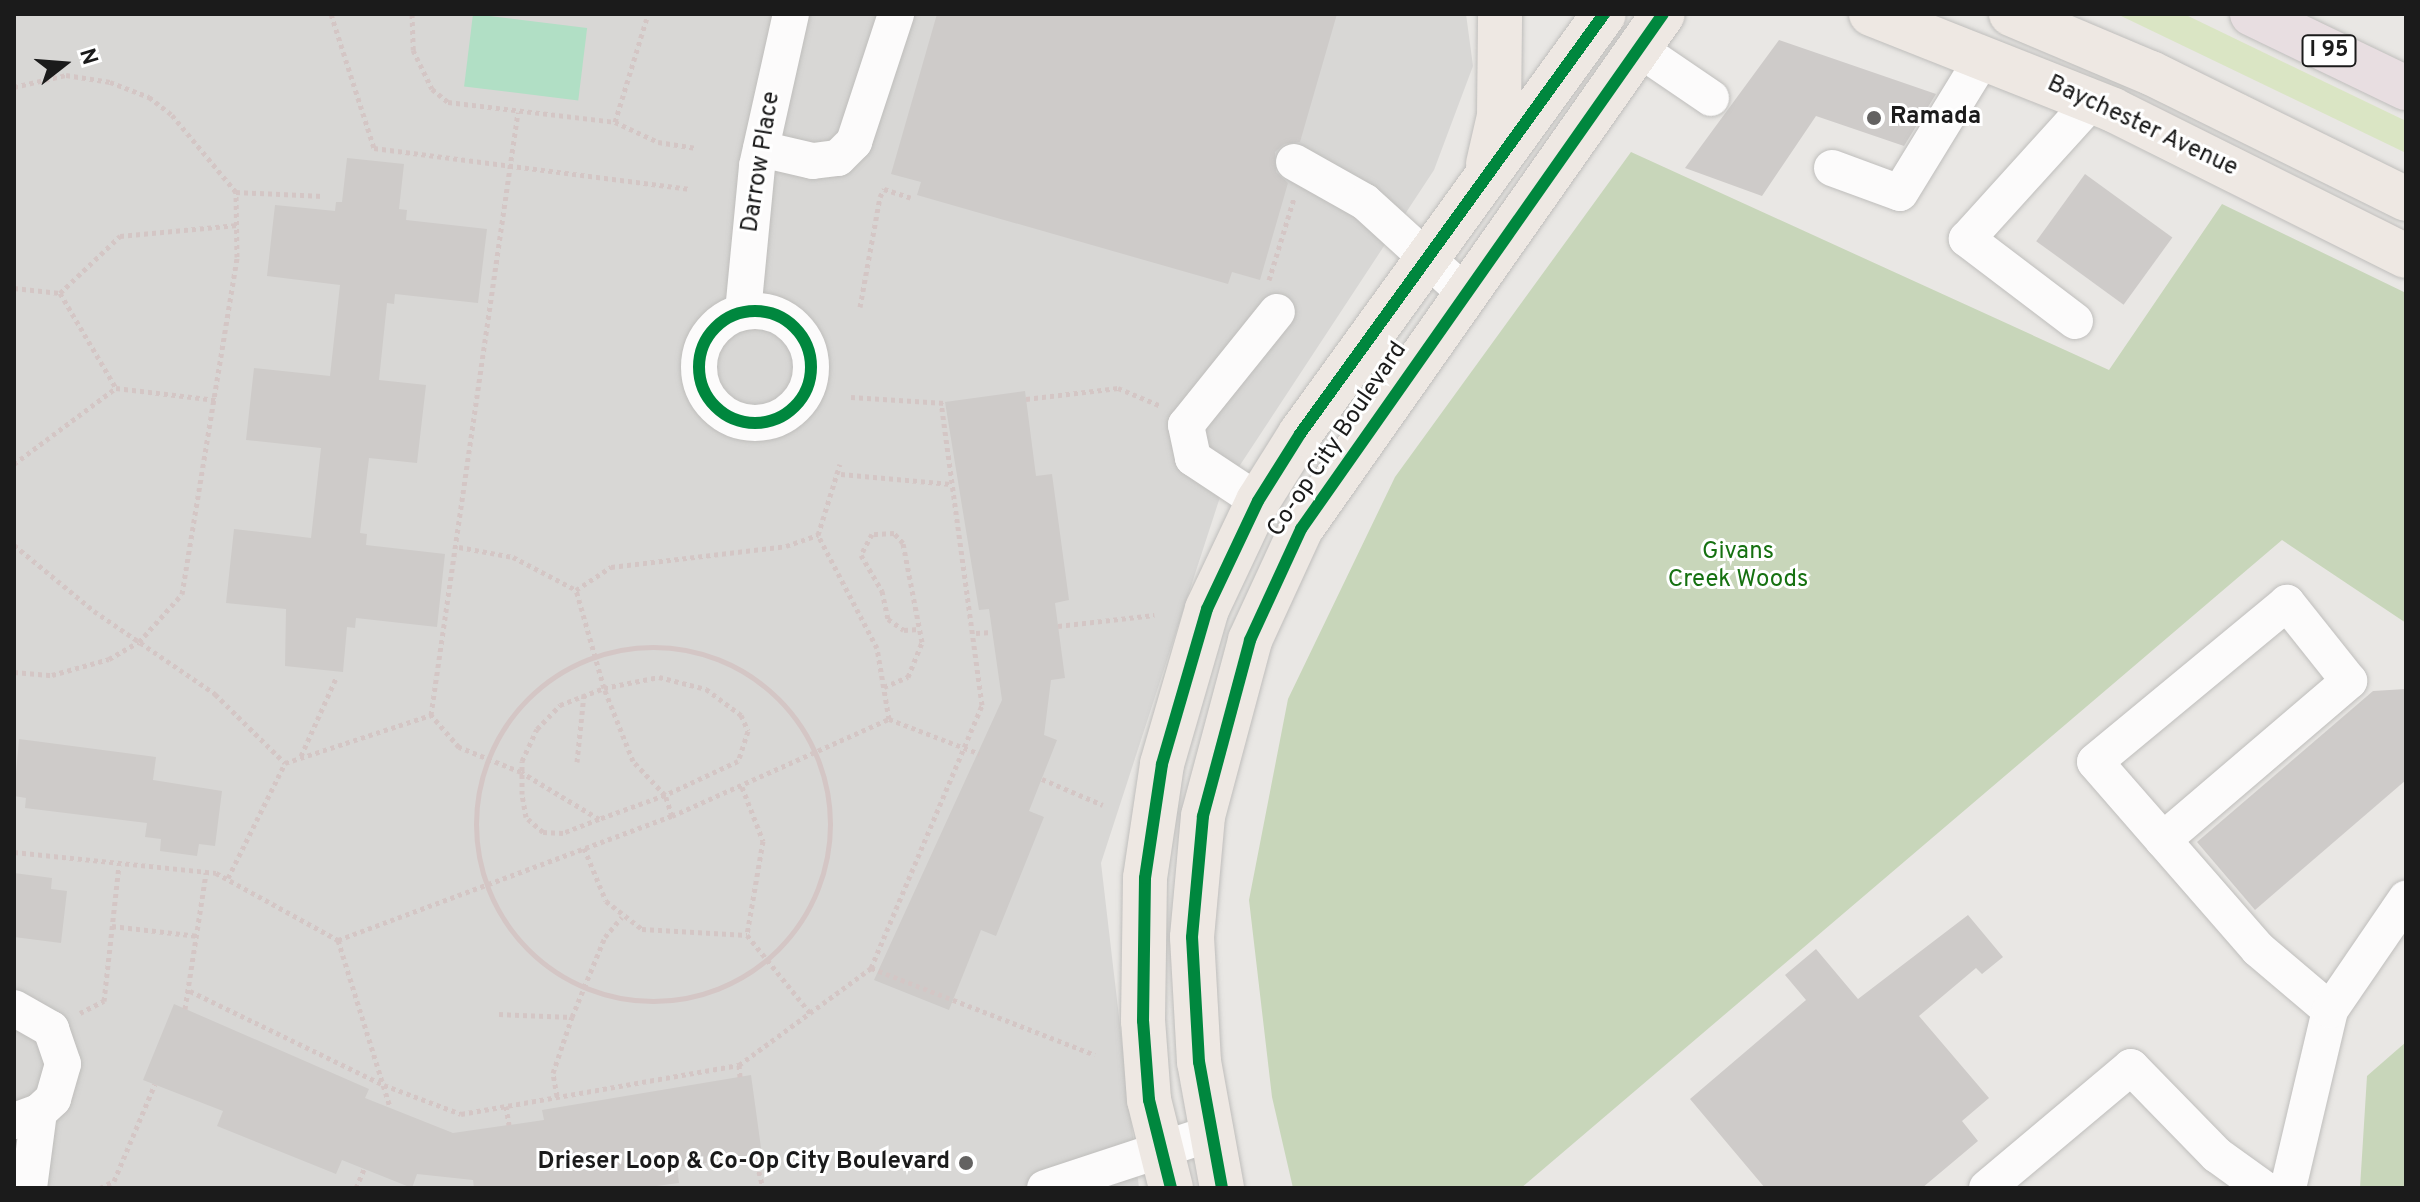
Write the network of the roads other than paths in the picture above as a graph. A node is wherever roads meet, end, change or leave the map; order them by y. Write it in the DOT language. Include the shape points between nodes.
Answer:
graph roads {
  1 [pos="791,14"];
  2 [pos="896,14"];
  3 [pos="1500,14"];
  4 [pos="1604,14"];
  5 [pos="1871,14"];
  6 [pos="2011,14"];
  7 [pos="2252,14"];
  8 [pos="1651,31"];
  9 [pos="1984,56"];
  10 [pos="2406,88"];
  11 [pos="1711,98"];
  12 [pos="2092,101"];
  13 [pos="761,149"];
  14 [pos="1294,162"];
  15 [pos="1832,168"];
  16 [pos="1485,178"];
  17 [pos="2406,199"];
  18 [pos="2406,256"];
  19 [pos="1428,257"];
  20 [pos="1465,293"];
  21 [pos="743,312"];
  22 [pos="1277,312"];
  23 [pos="2075,321"];
  24 [pos="1258,501"];
  25 [pos="1301,529"];
  26 [pos="2163,840"];
  27 [pos="2406,899"];
  28 [pos="14,1008"];
  29 [pos="2330,1010"];
  30 [pos="27,1117"];
  31 [pos="1209,1134"];
  32 [pos="1160,1145"];
  33 [pos="29,1188"];
  34 [pos="1045,1188"];
  35 [pos="1171,1188"];
  36 [pos="1222,1188"];
  37 [pos="1987,1188"];
  38 [pos="2263,1188"];
  39 [pos="2288,1188"];
  1 -- 13 [label="street, Darrow Place"];
  2 -- 13 [label="street" via="854,142 838,158 813,161"];
  3 -- 16 [label="main road" via="1499,116"];
  4 -- 16 [label="main road, Co-op City Boulevard"];
  5 -- 9 [label="main road, Baychester Avenue"];
  6 -- 17 [label="main road, Baychester Avenue" via="2151,73"];
  7 -- 10 [label="highway, I 95"];
  8 -- 11 [label="street"];
  8 -- 20 [label="main road, Co-op City Boulevard"];
  9 -- 12 [label="main road, Baychester Avenue"];
  9 -- 15 [label="street" via="1900,193"];
  12 -- 18 [label="main road, Baychester Avenue"];
  12 -- 23 [label="street" via="1967,239"];
  13 -- 21 [label="street, Darrow Place"];
  14 -- 19 [label="street" via="1365,202"];
  16 -- 19 [label="main road, Co-op City Boulevard"];
  19 -- 20 [label="street"];
  19 -- 24 [label="main road, Co-op City Boulevard"];
  20 -- 25 [label="main road, Co-op City Boulevard"];
  22 -- 24 [label="street" via="1186,425 1193,458"];
  24 -- 25 [label="main road"];
  24 -- 32 [label="main road, Co-op City Boulevard" via="1194,646 1151,825 1142,1008 1149,1100"];
  25 -- 31 [label="main road, Co-op City Boulevard" via="1250,640 1203,816 1193,996"];
  26 -- 26 [label="street" via="2095,762 2287,603 2349,681"];
  26 -- 29 [label="street" via="2258,949"];
  27 -- 29 [label="street"];
  28 -- 30 [label="street" via="37,1016 60,1045 61,1082"];
  29 -- 39 [label="street"];
  30 -- 33 [label="street"];
  31 -- 32 [label="street"];
  31 -- 36 [label="main road, Co-op City Boulevard"];
  32 -- 34 [label="street"];
  32 -- 35 [label="main road, Co-op City Boulevard"];
  37 -- 38 [label="street" via="2131,1067 2217,1155"];
}
